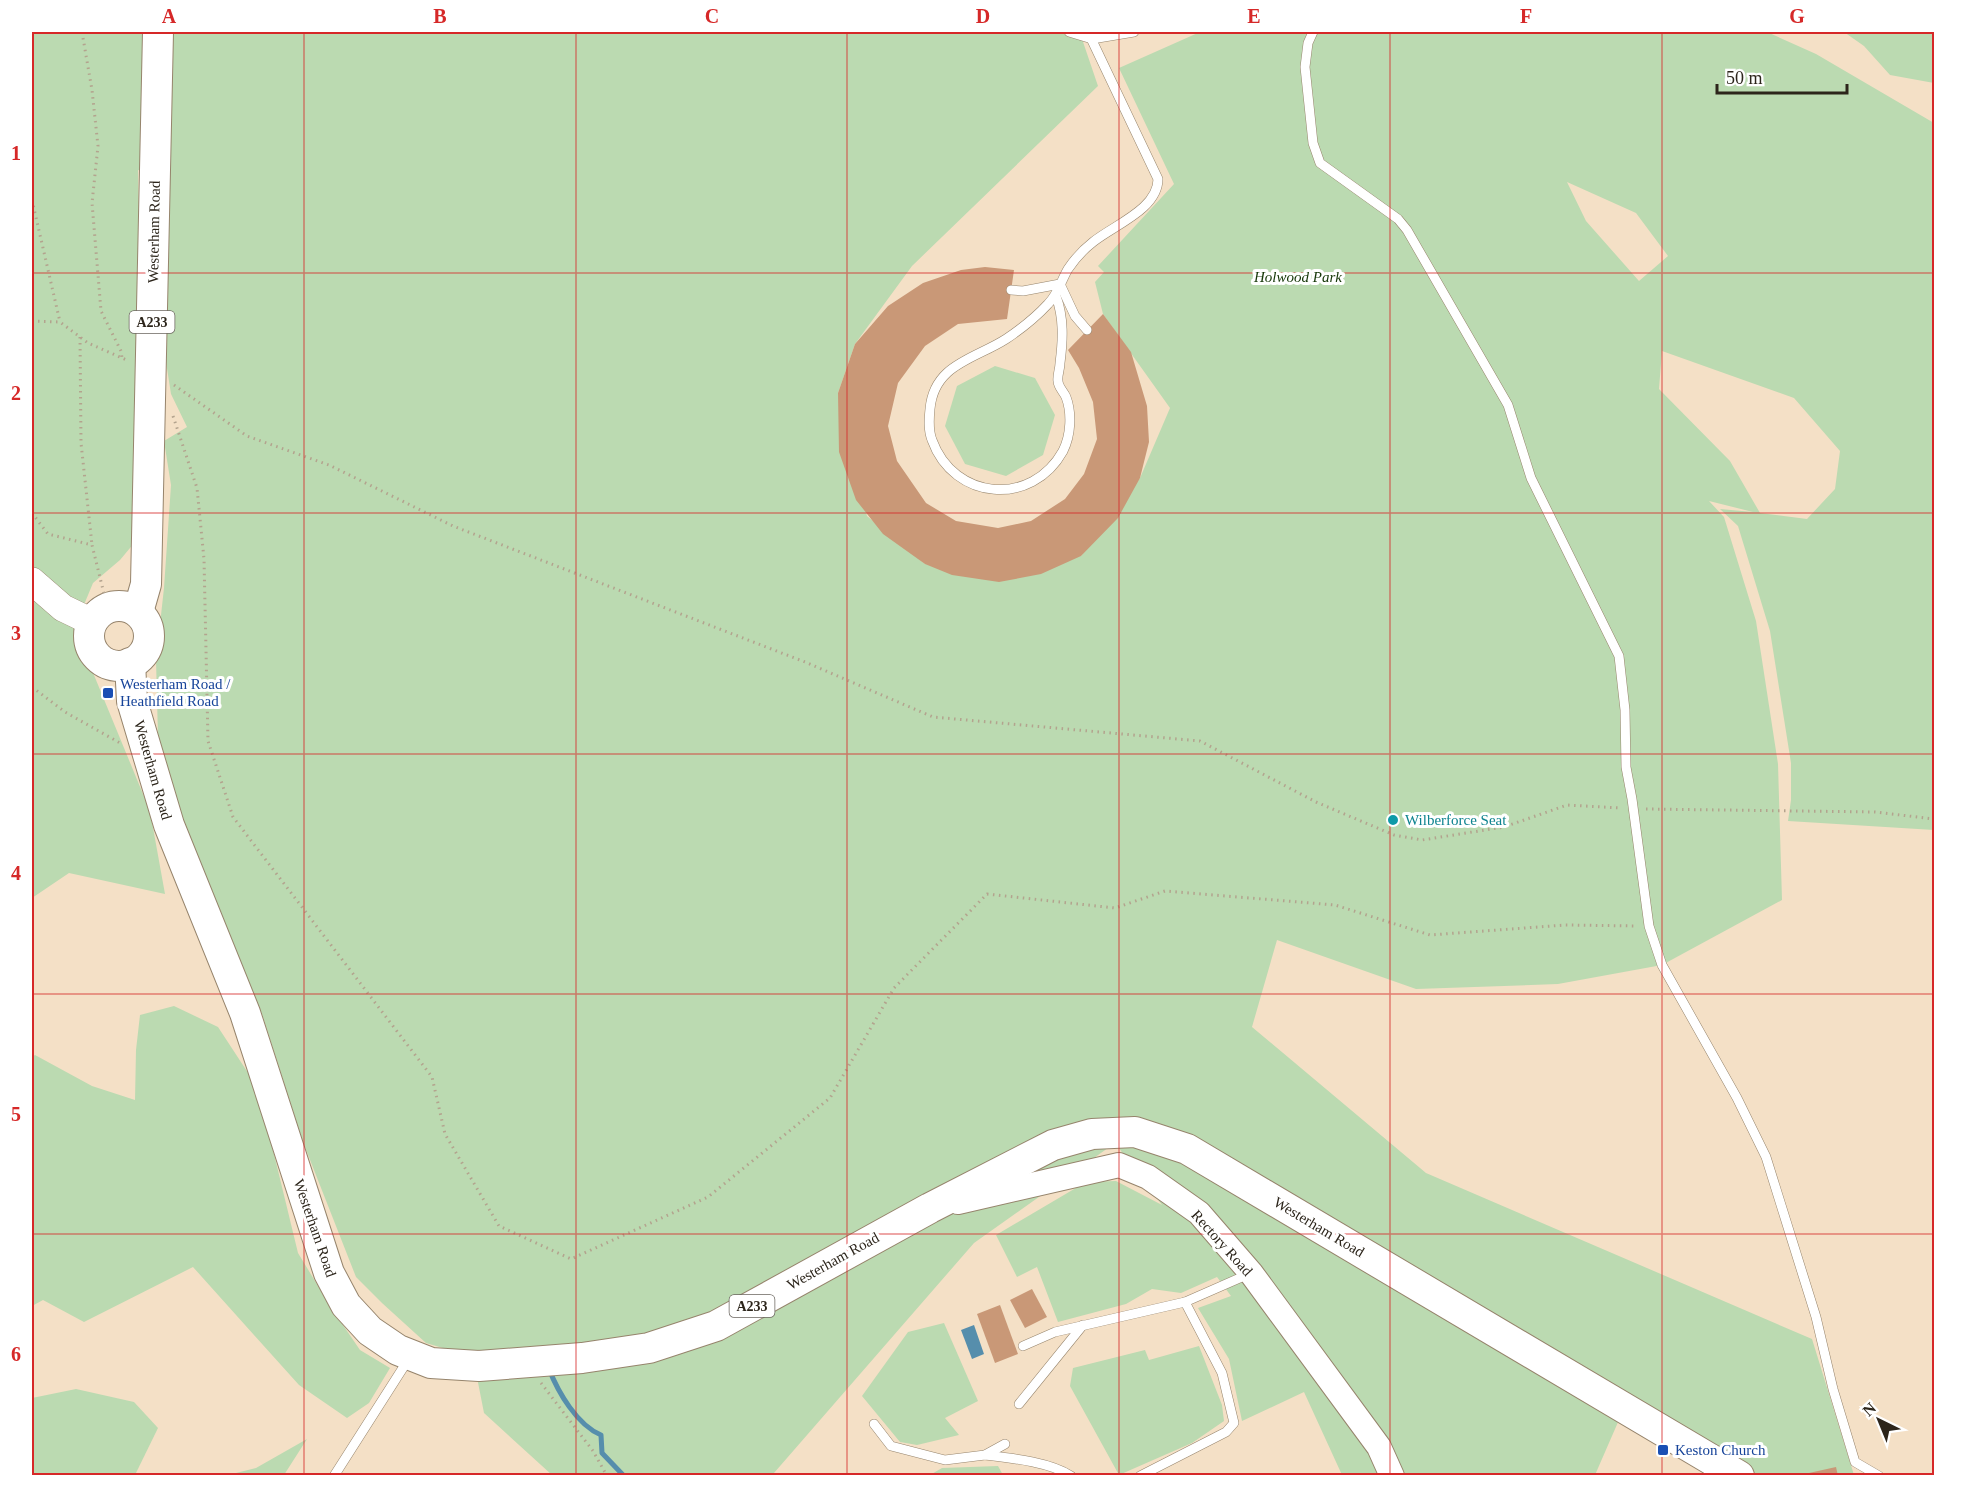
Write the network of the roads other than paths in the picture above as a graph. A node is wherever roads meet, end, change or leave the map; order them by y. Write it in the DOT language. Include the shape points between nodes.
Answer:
graph roads {
  1 [pos="158,32"];
  2 [pos="1069,32"];
  3 [pos="1134,32"];
  4 [pos="1313,32"];
  5 [pos="1090,35"];
  6 [pos="1060,284"];
  7 [pos="1011,290"];
  8 [pos="1056,296"];
  9 [pos="1087,330"];
  10 [pos="32,581"];
  11 [pos="138,612"];
  12 [pos="100,615"];
  13 [pos="130,663"];
  14 [pos="930,1208"];
  15 [pos="1251,1273"];
  16 [pos="1185,1302"];
  17 [pos="1083,1325"];
  18 [pos="1023,1346"];
  19 [pos="411,1355"];
  20 [pos="1019,1404"];
  21 [pos="874,1424"];
  22 [pos="1005,1444"];
  23 [pos="985,1455"];
  24 [pos="1735,1474"];
  25 [pos="334,1476"];
  26 [pos="1071,1476"];
  27 [pos="1140,1476"];
  28 [pos="1392,1476"];
  29 [pos="1879,1476"];
  1 -- 11 [label="main road, Westerham Road / A233" via="146,584"];
  2 -- 5 [label="lane"];
  3 -- 5 [label="lane"];
  4 -- 29 [label="lane" via="1305,67 1313,142 1320,163 1398,219 1407,230 1508,405 1531,478 1619,656 1626,767 1649,926 1662,965 1766,1157 1816,1317 1855,1462"];
  5 -- 6 [label="lane" via="1158,179 1158,190 1150,202 1092,243 1069,267"];
  6 -- 7 [label="lane"];
  6 -- 8 [label="lane"];
  6 -- 9 [label="lane" via="1075,316"];
  8 -- 8 [label="lane" via="1062,312 1058,382 1070,414 1065,448 1052,467 1018,489 996,490 957,477 932,440 931,401 939,381 953,366 1007,339"];
  10 -- 12 [label="main road" via="63,608"];
  11 -- 12 [label="main road" via="123,606"];
  11 -- 13 [label="main road" via="148,637 146,649"];
  12 -- 13 [label="main road" via="89,638 96,655 115,665"];
  13 -- 19 [label="main road, Westerham Road / A233" via="132,701 169,825 245,1013 328,1273 346,1305 370,1331"];
  14 -- 15 [label="street, Rectory Road" via="1119,1165 1148,1177 1199,1213"];
  14 -- 19 [label="main road, Westerham Road / A233" via="716,1326 649,1348 479,1366 431,1363"];
  14 -- 24 [label="main road, Westerham Road / A233" via="1053,1145 1092,1134 1135,1132 1177,1145"];
  15 -- 16 [label="lane"];
  15 -- 28 [label="street, Rectory Road" via="1379,1447"];
  16 -- 17 [label="lane"];
  16 -- 27 [label="lane" via="1222,1372 1234,1423 1226,1432"];
  17 -- 18 [label="lane"];
  17 -- 20 [label="lane"];
  19 -- 25 [label="lane"];
  21 -- 23 [label="lane" via="891,1446 945,1460"];
  22 -- 23 [label="lane"];
  23 -- 26 [label="lane" via="1042,1465"];
}
